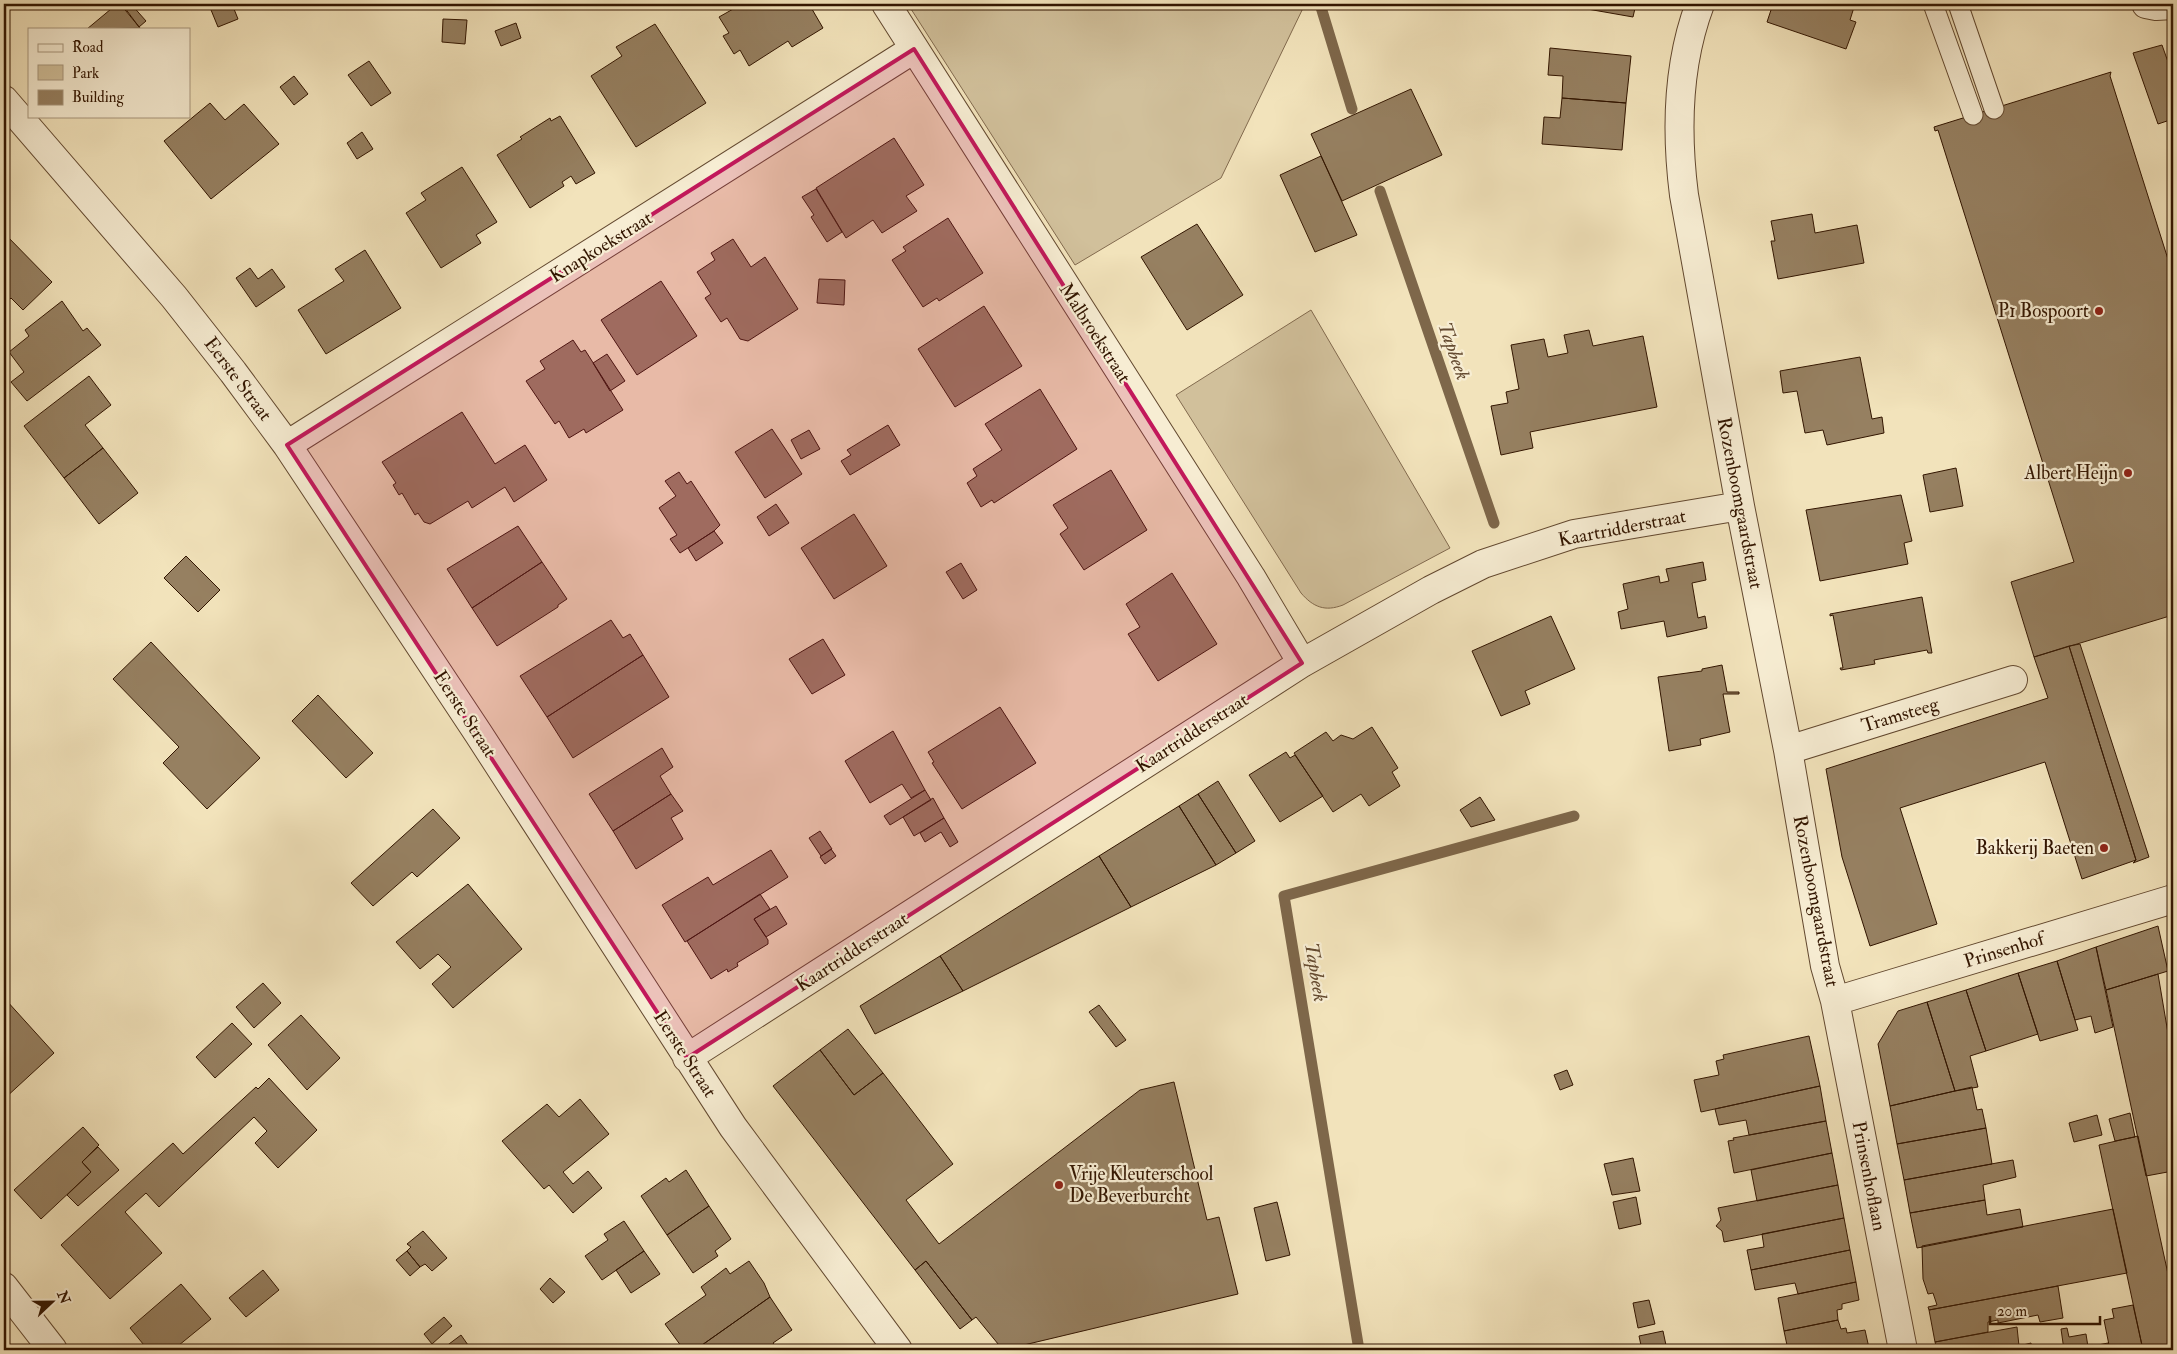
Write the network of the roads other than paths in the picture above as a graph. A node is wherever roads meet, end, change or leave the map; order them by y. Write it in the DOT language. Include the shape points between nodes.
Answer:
graph roads {
  1 [pos="886,4"];
  2 [pos="1700,4"];
  3 [pos="1934,4"];
  4 [pos="1958,4"];
  5 [pos="2146,4"];
  6 [pos="2173,5"];
  7 [pos="914,49"];
  8 [pos="4,100"];
  9 [pos="1994,109"];
  10 [pos="1973,115"];
  11 [pos="287,445"];
  12 [pos="1740,506"];
  13 [pos="1302,663"];
  14 [pos="2012,680"];
  15 [pos="1788,750"];
  16 [pos="2173,899"];
  17 [pos="1835,1001"];
  18 [pos="687,1058"];
  19 [pos="4,1287"];
  20 [pos="53,1350"];
  21 [pos="898,1350"];
  22 [pos="1903,1350"];
  1 -- 7 [label="street, Malbroekstraat"];
  2 -- 12 [label="street, Rozenboomgaardstraat" via="1688,44 1682,82 1680,163"];
  3 -- 10 [label="lane"];
  4 -- 9 [label="lane"];
  5 -- 6 [label="street"];
  7 -- 11 [label="street, Knapkoekstraat"];
  7 -- 13 [label="street, Malbroekstraat" via="1251,577"];
  8 -- 11 [label="street, Eerste Straat" via="174,297"];
  11 -- 18 [label="street, Eerste Straat"];
  12 -- 13 [label="street, Kaartridderstraat" via="1574,534 1483,564"];
  12 -- 15 [label="street, Rozenboomgaardstraat"];
  13 -- 18 [label="street, Kaartridderstraat"];
  14 -- 15 [label="street, Tramsteeg"];
  15 -- 17 [label="street, Rozenboomgaardstraat" via="1825,966"];
  16 -- 17 [label="street, Prinsenhof"];
  17 -- 22 [label="street, Prinsenhoflaan"];
  18 -- 21 [label="street, Eerste Straat" via="765,1172"];
  19 -- 20 [label="street"];
}
